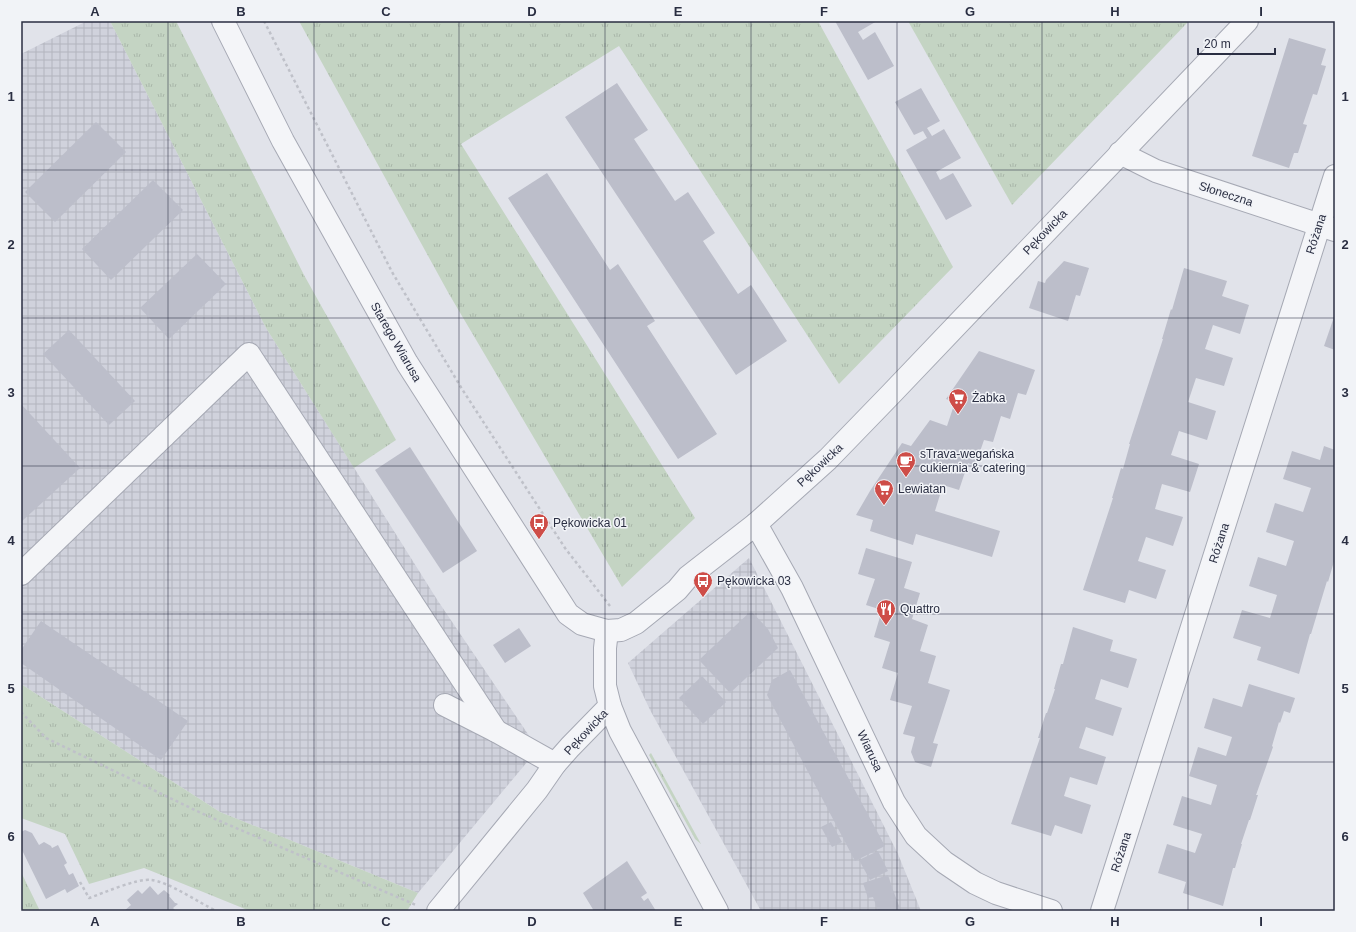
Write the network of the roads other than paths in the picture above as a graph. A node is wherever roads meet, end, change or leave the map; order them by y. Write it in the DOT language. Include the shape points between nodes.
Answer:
graph roads {
  1 [pos="224,21"];
  2 [pos="1247,21"];
  3 [pos="1120,153"];
  4 [pos="1335,176"];
  5 [pos="1327,227"];
  6 [pos="756,524"];
  7 [pos="21,574"];
  8 [pos="611,622"];
  9 [pos="445,705"];
  10 [pos="610,706"];
  11 [pos="496,731"];
  12 [pos="556,764"];
  13 [pos="430,909"];
  14 [pos="717,911"];
  15 [pos="1051,911"];
  16 [pos="1102,911"];
  1 -- 8 [label="street, Starego Wiarusa" via="283,141 407,363 568,614 582,624"];
  2 -- 3 [label="street, Pękowicka"];
  3 -- 5 [label="street, Słoneczna" via="1156,171"];
  3 -- 6 [label="street, Pękowicka" via="828,459"];
  4 -- 5 [label="street, Różana"];
  5 -- 16 [label="street, Różana"];
  6 -- 8 [label="street, Pękowicka" via="688,577 677,590 636,623 621,630"];
  6 -- 15 [label="street, Wiarusa" via="792,588 894,802 916,836 944,862 975,883"];
  7 -- 11 [label="street" via="250,354"];
  8 -- 10 [label="street, Pękowicka" via="605,648 605,686"];
  9 -- 11 [label="street"];
  10 -- 12 [label="street, Pękowicka"];
  10 -- 14 [label="street" via="620,731"];
  11 -- 12 [label="street"];
  12 -- 13 [label="street, Pękowicka" via="537,790"];
}
